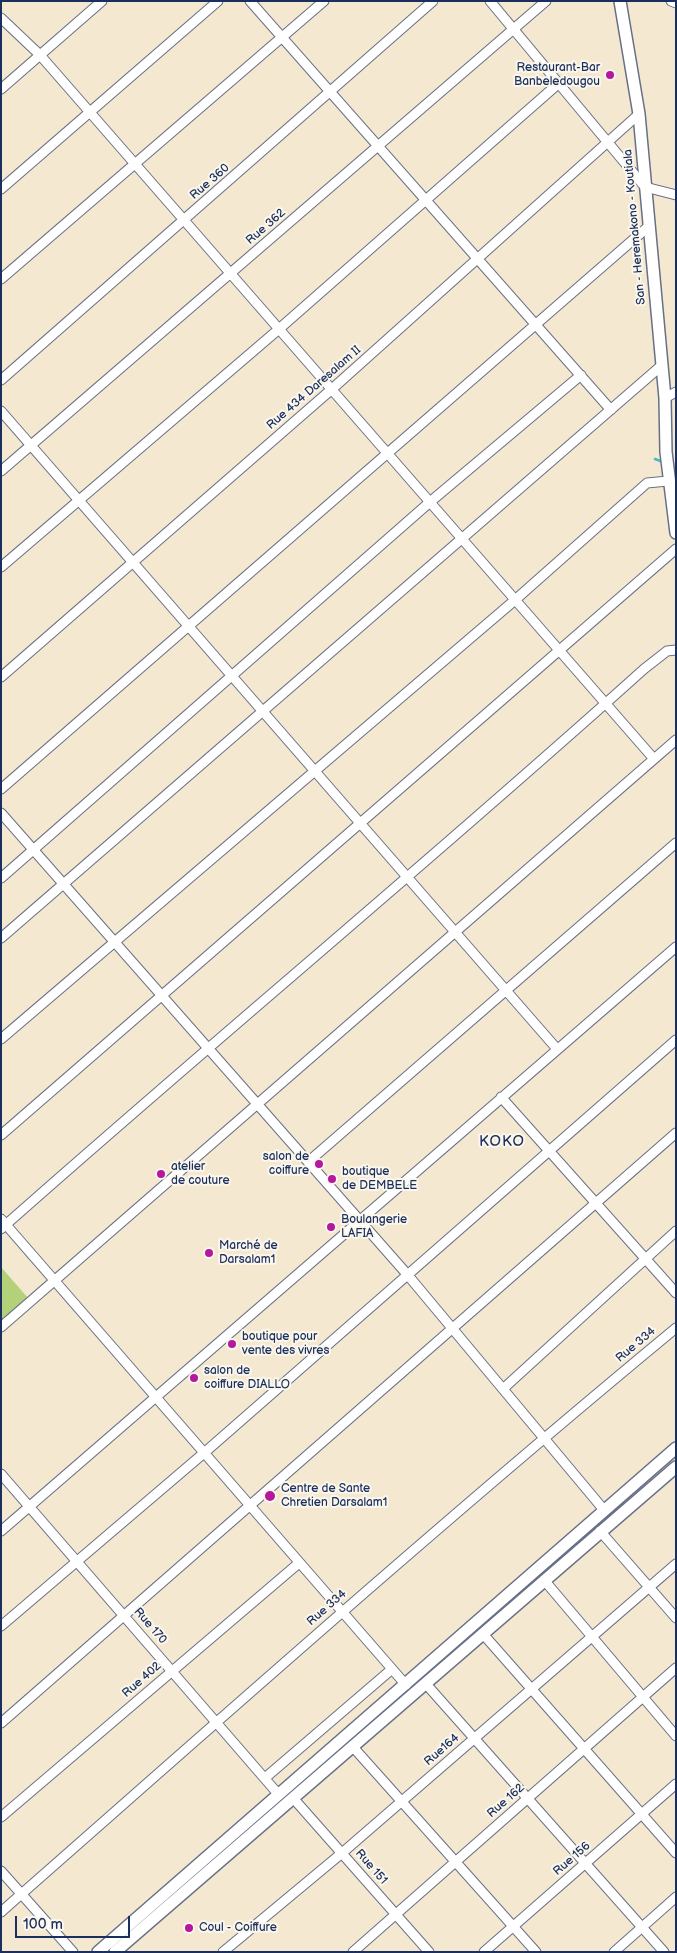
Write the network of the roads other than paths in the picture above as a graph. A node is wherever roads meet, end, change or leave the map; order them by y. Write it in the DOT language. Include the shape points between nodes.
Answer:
graph roads {
  1 [pos="102,1"];
  2 [pos="218,1"];
  3 [pos="250,1"];
  4 [pos="324,1"];
  5 [pos="433,1"];
  6 [pos="490,1"];
  7 [pos="546,1"];
  8 [pos="620,1"];
  9 [pos="670,1"];
  10 [pos="676,3"];
  11 [pos="1,18"];
  12 [pos="513,29"];
  13 [pos="282,37"];
  14 [pos="40,55"];
  15 [pos="559,83"];
  16 [pos="1,89"];
  17 [pos="330,92"];
  18 [pos="90,112"];
  19 [pos="639,114"];
  20 [pos="608,141"];
  21 [pos="378,146"];
  22 [pos="134,163"];
  23 [pos="645,187"];
  24 [pos="1,189"];
  25 [pos="676,194"];
  26 [pos="426,200"];
  27 [pos="185,221"];
  28 [pos="649,226"];
  29 [pos="478,259"];
  30 [pos="231,274"];
  31 [pos="1,279"];
  32 [pos="535,324"];
  33 [pos="280,329"];
  34 [pos="661,366"];
  35 [pos="581,375"];
  36 [pos="1,380"];
  37 [pos="332,389"];
  38 [pos="676,392"];
  39 [pos="665,398"];
  40 [pos="611,410"];
  41 [pos="1,411"];
  42 [pos="31,445"];
  43 [pos="387,453"];
  44 [pos="1,471"];
  45 [pos="668,481"];
  46 [pos="79,500"];
  47 [pos="430,502"];
  48 [pos="673,504"];
  49 [pos="676,533"];
  50 [pos="461,538"];
  51 [pos="676,549"];
  52 [pos="133,562"];
  53 [pos="1,567"];
  54 [pos="515,600"];
  55 [pos="189,626"];
  56 [pos="559,650"];
  57 [pos="676,650"];
  58 [pos="232,676"];
  59 [pos="1,677"];
  60 [pos="606,704"];
  61 [pos="262,710"];
  62 [pos="676,740"];
  63 [pos="654,759"];
  64 [pos="314,770"];
  65 [pos="1,789"];
  66 [pos="1,813"];
  67 [pos="360,823"];
  68 [pos="676,843"];
  69 [pos="34,850"];
  70 [pos="408,877"];
  71 [pos="1,878"];
  72 [pos="64,884"];
  73 [pos="456,932"];
  74 [pos="1,938"];
  75 [pos="114,941"];
  76 [pos="676,947"];
  77 [pos="505,989"];
  78 [pos="162,996"];
  79 [pos="1,1040"];
  80 [pos="676,1040"];
  81 [pos="207,1047"];
  82 [pos="557,1049"];
  83 [pos="501,1098"];
  84 [pos="258,1104"];
  85 [pos="676,1133"];
  86 [pos="1,1135"];
  87 [pos="548,1150"];
  88 [pos="308,1162"];
  89 [pos="596,1203"];
  90 [pos="360,1221"];
  91 [pos="3,1224"];
  92 [pos="676,1231"];
  93 [pos="645,1258"];
  94 [pos="406,1273"];
  95 [pos="55,1280"];
  96 [pos="676,1293"];
  97 [pos="1,1327"];
  98 [pos="453,1328"];
  99 [pos="676,1328"];
  100 [pos="504,1388"];
  101 [pos="156,1397"];
  102 [pos="545,1437"];
  103 [pos="676,1448"];
  104 [pos="204,1452"];
  105 [pos="676,1467"];
  106 [pos="1,1474"];
  107 [pos="250,1505"];
  108 [pos="29,1506"];
  109 [pos="604,1510"];
  110 [pos="1,1531"];
  111 [pos="600,1531"];
  112 [pos="77,1561"];
  113 [pos="299,1562"];
  114 [pos="676,1564"];
  115 [pos="544,1580"];
  116 [pos="649,1587"];
  117 [pos="342,1612"];
  118 [pos="124,1615"];
  119 [pos="676,1618"];
  120 [pos="1,1626"];
  121 [pos="483,1634"];
  122 [pos="592,1637"];
  123 [pos="676,1668"];
  124 [pos="392,1669"];
  125 [pos="172,1671"];
  126 [pos="426,1684"];
  127 [pos="406,1685"];
  128 [pos="532,1689"];
  129 [pos="643,1697"];
  130 [pos="1,1722"];
  131 [pos="217,1722"];
  132 [pos="676,1736"];
  133 [pos="474,1738"];
  134 [pos="353,1747"];
  135 [pos="584,1749"];
  136 [pos="265,1778"];
  137 [pos="676,1784"];
  138 [pos="279,1795"];
  139 [pos="293,1798"];
  140 [pos="528,1798"];
  141 [pos="401,1801"];
  142 [pos="642,1814"];
  143 [pos="1,1818"];
  144 [pos="342,1853"];
  145 [pos="676,1853"];
  146 [pos="455,1862"];
  147 [pos="586,1863"];
  148 [pos="1,1870"];
  149 [pos="22,1894"];
  150 [pos="676,1897"];
  151 [pos="1,1912"];
  152 [pos="396,1914"];
  153 [pos="513,1926"];
  154 [pos="642,1927"];
  155 [pos="72,1952"];
  156 [pos="98,1952"];
  157 [pos="115,1952"];
  158 [pos="223,1952"];
  159 [pos="353,1952"];
  160 [pos="429,1952"];
  161 [pos="484,1952"];
  162 [pos="536,1952"];
  163 [pos="614,1952"];
  164 [pos="664,1952"];
  1 -- 14 [label="street"];
  2 -- 18 [label="street"];
  3 -- 13 [label="street"];
  4 -- 13 [label="street"];
  5 -- 17 [label="street, Rue 360"];
  6 -- 12 [label="street"];
  7 -- 12 [label="street, Rue 362"];
  8 -- 19 [label="main road, San - Heremakono - Koutiala"];
  9 -- 10 [label="street"];
  11 -- 14 [label="street"];
  12 -- 15 [label="street"];
  12 -- 21 [label="street, Rue 362"];
  13 -- 17 [label="street"];
  13 -- 22 [label="street"];
  14 -- 16 [label="street"];
  14 -- 18 [label="street"];
  15 -- 20 [label="street"];
  15 -- 26 [label="street"];
  17 -- 21 [label="street"];
  17 -- 27 [label="street, Rue 360"];
  18 -- 22 [label="street"];
  18 -- 24 [label="street"];
  19 -- 20 [label="street, Rue 434 Daresalam II"];
  19 -- 23 [label="main road, San - Heremakono - Koutiala"];
  20 -- 23 [label="street"];
  20 -- 29 [label="street, Rue 434 Daresalam II"];
  21 -- 26 [label="street"];
  21 -- 30 [label="street, Rue 362"];
  22 -- 27 [label="street"];
  22 -- 31 [label="street"];
  23 -- 25 [label="street"];
  23 -- 28 [label="main road, San - Heremakono - Koutiala"];
  26 -- 29 [label="street"];
  26 -- 33 [label="street"];
  27 -- 30 [label="street"];
  27 -- 36 [label="street, Rue 360"];
  28 -- 32 [label="street"];
  28 -- 34 [label="main road, San - Heremakono - Koutiala"];
  29 -- 32 [label="street"];
  29 -- 37 [label="street, Rue 434 Daresalam II"];
  30 -- 33 [label="street"];
  30 -- 42 [label="street, Rue 362"];
  32 -- 35 [label="street"];
  32 -- 43 [label="street"];
  33 -- 37 [label="street"];
  33 -- 46 [label="street"];
  34 -- 39 [label="main road, San - Heremakono - Koutiala"];
  34 -- 40 [label="street"];
  35 -- 40 [label="street"];
  35 -- 47 [label="street"];
  37 -- 43 [label="street"];
  37 -- 52 [label="street, Rue 434 Daresalam II"];
  38 -- 39 [label="street"];
  39 -- 45 [label="main road, San - Heremakono - Koutiala"];
  40 -- 50 [label="street"];
  41 -- 42 [label="street"];
  42 -- 44 [label="street, Rue 362"];
  42 -- 46 [label="street"];
  43 -- 47 [label="street"];
  43 -- 55 [label="street"];
  45 -- 48 [label="main road"];
  45 -- 54 [label="street" via="647,483"];
  46 -- 52 [label="street"];
  46 -- 53 [label="street"];
  47 -- 50 [label="street"];
  47 -- 58 [label="street"];
  48 -- 49 [label="main road"];
  50 -- 54 [label="street"];
  50 -- 61 [label="street"];
  51 -- 56 [label="street"];
  52 -- 55 [label="street"];
  52 -- 59 [label="street, Rue 434 Daresalam II"];
  54 -- 56 [label="street"];
  54 -- 64 [label="street"];
  55 -- 58 [label="street"];
  55 -- 65 [label="street"];
  56 -- 60 [label="street"];
  56 -- 67 [label="street"];
  57 -- 60 [label="street" via="667,651"];
  58 -- 61 [label="street"];
  58 -- 69 [label="street"];
  60 -- 63 [label="street"];
  60 -- 70 [label="street"];
  61 -- 64 [label="street"];
  61 -- 72 [label="street"];
  62 -- 63 [label="street"];
  63 -- 73 [label="street"];
  64 -- 67 [label="street"];
  64 -- 75 [label="street"];
  66 -- 69 [label="street"];
  67 -- 70 [label="street"];
  67 -- 78 [label="street"];
  68 -- 77 [label="street"];
  69 -- 71 [label="street"];
  69 -- 72 [label="street"];
  70 -- 73 [label="street"];
  70 -- 81 [label="street"];
  72 -- 74 [label="street"];
  72 -- 75 [label="street"];
  73 -- 77 [label="street"];
  73 -- 84 [label="street"];
  75 -- 78 [label="street"];
  75 -- 79 [label="street"];
  76 -- 82 [label="street"];
  77 -- 82 [label="street"];
  77 -- 88 [label="street"];
  78 -- 81 [label="street"];
  78 -- 86 [label="street"];
  80 -- 87 [label="street"];
  81 -- 84 [label="street"];
  81 -- 91 [label="street"];
  82 -- 83 [label="street"];
  83 -- 87 [label="street"];
  83 -- 90 [label="street"];
  84 -- 88 [label="street"];
  84 -- 95 [label="street"];
  85 -- 89 [label="street"];
  87 -- 89 [label="street"];
  87 -- 94 [label="street"];
  88 -- 90 [label="street"];
  89 -- 93 [label="street"];
  89 -- 98 [label="street"];
  90 -- 94 [label="street"];
  90 -- 101 [label="street"];
  91 -- 95 [label="street"];
  92 -- 93 [label="street"];
  93 -- 96 [label="street"];
  93 -- 100 [label="street"];
  94 -- 98 [label="street"];
  94 -- 104 [label="street"];
  95 -- 97 [label="street"];
  95 -- 101 [label="street"];
  98 -- 100 [label="street"];
  98 -- 107 [label="street"];
  99 -- 102 [label="street, Rue 334"];
  100 -- 102 [label="street"];
  101 -- 104 [label="street"];
  101 -- 108 [label="street"];
  102 -- 109 [label="street"];
  102 -- 117 [label="street, Rue 334"];
  103 -- 109 [label="main road"];
  104 -- 107 [label="street"];
  104 -- 112 [label="street"];
  105 -- 111 [label="main road"];
  106 -- 108 [label="street, Rue 170"];
  107 -- 113 [label="street"];
  107 -- 118 [label="street"];
  108 -- 110 [label="street"];
  108 -- 112 [label="street, Rue 170"];
  109 -- 127 [label="main road"];
  111 -- 115 [label="main road"];
  111 -- 116 [label="street"];
  112 -- 118 [label="street, Rue 170"];
  112 -- 120 [label="street"];
  113 -- 117 [label="street"];
  113 -- 125 [label="street, Rue 402"];
  114 -- 116 [label="street, Rue164"];
  115 -- 121 [label="main road"];
  115 -- 122 [label="street"];
  116 -- 119 [label="street"];
  116 -- 122 [label="street, Rue164"];
  117 -- 124 [label="street"];
  117 -- 131 [label="street, Rue 334"];
  118 -- 125 [label="street, Rue 170"];
  118 -- 130 [label="street"];
  121 -- 126 [label="main road"];
  121 -- 128 [label="street"];
  122 -- 128 [label="street, Rue164"];
  122 -- 129 [label="street"];
  123 -- 129 [label="street, Rue 162"];
  124 -- 127 [label="street"];
  124 -- 136 [label="street"];
  125 -- 131 [label="street, Rue 170"];
  125 -- 143 [label="street, Rue 402"];
  126 -- 133 [label="street"];
  126 -- 134 [label="main road"];
  127 -- 138 [label="main road"];
  128 -- 133 [label="street, Rue164"];
  128 -- 135 [label="street"];
  129 -- 132 [label="street"];
  129 -- 135 [label="street, Rue 162"];
  131 -- 136 [label="street, Rue 170"];
  131 -- 149 [label="street, Rue 334"];
  133 -- 140 [label="street"];
  133 -- 141 [label="street, Rue164"];
  134 -- 139 [label="main road"];
  134 -- 141 [label="street"];
  135 -- 140 [label="street, Rue 162"];
  135 -- 142 [label="street"];
  136 -- 138 [label="street, Rue 170"];
  137 -- 142 [label="street, Rue 156"];
  138 -- 156 [label="main road"];
  139 -- 144 [label="street, Rue 151"];
  139 -- 157 [label="main road"];
  140 -- 146 [label="street, Rue 162"];
  140 -- 147 [label="street"];
  141 -- 144 [label="street, Rue164"];
  141 -- 146 [label="street"];
  142 -- 145 [label="street"];
  142 -- 147 [label="street, Rue 156"];
  144 -- 152 [label="street, Rue 151"];
  144 -- 158 [label="street, Rue164"];
  146 -- 152 [label="street, Rue 162"];
  146 -- 153 [label="street"];
  147 -- 153 [label="street, Rue 156"];
  147 -- 154 [label="street"];
  148 -- 149 [label="street"];
  149 -- 151 [label="street, Rue 334"];
  149 -- 155 [label="street"];
  150 -- 154 [label="street"];
  152 -- 159 [label="street, Rue 162"];
  152 -- 160 [label="street, Rue 151"];
  153 -- 161 [label="street, Rue 156"];
  153 -- 162 [label="street"];
  154 -- 163 [label="street"];
  154 -- 164 [label="street"];
}
